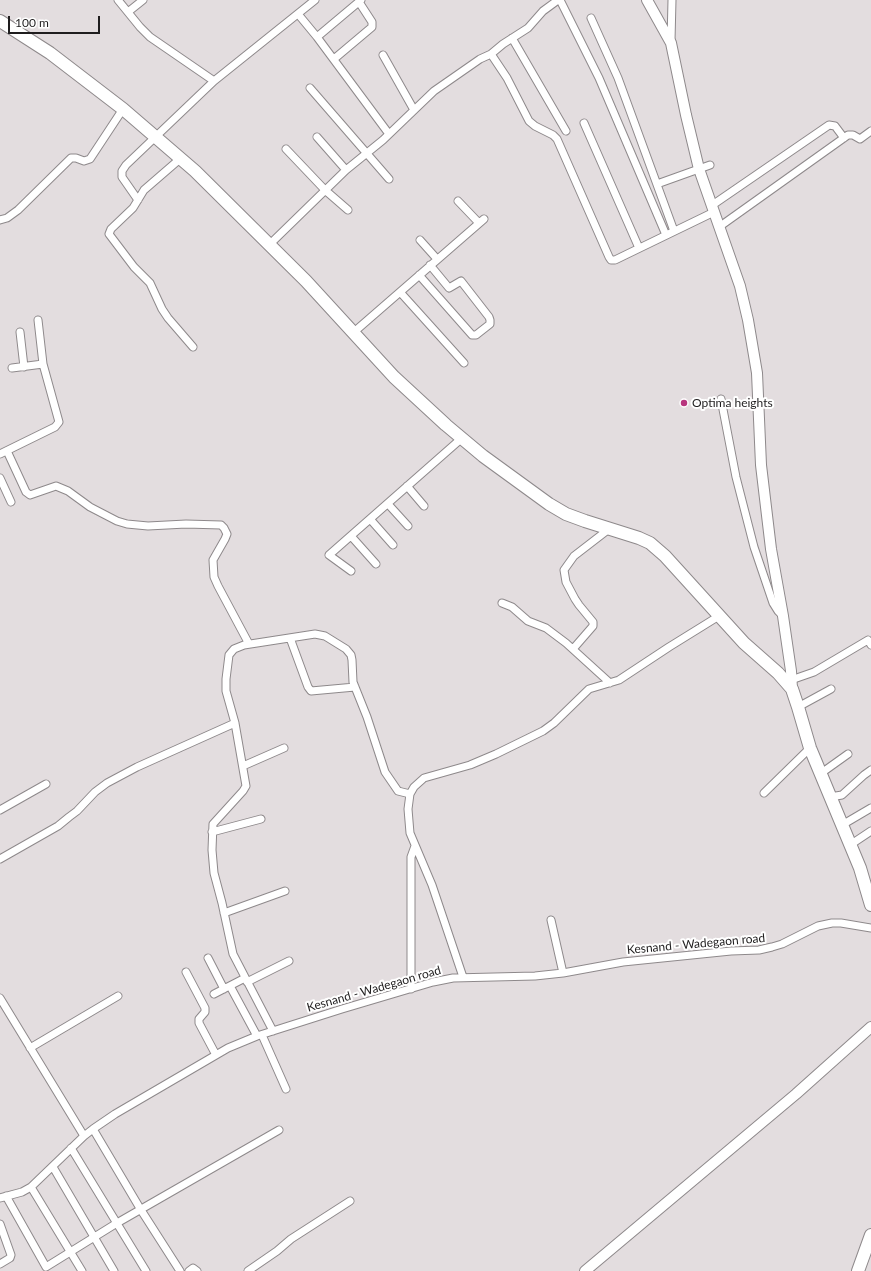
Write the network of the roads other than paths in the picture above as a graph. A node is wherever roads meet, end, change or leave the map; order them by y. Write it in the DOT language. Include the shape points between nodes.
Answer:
graph roads {
  1 [pos="118,0"];
  2 [pos="143,0"];
  3 [pos="559,0"];
  4 [pos="647,0"];
  5 [pos="672,0"];
  6 [pos="311,1"];
  7 [pos="360,1"];
  8 [pos="128,12"];
  9 [pos="298,14"];
  10 [pos="591,18"];
  11 [pos="0,20"];
  12 [pos="318,37"];
  13 [pos="512,38"];
  14 [pos="671,43"];
  15 [pos="491,54"];
  16 [pos="383,55"];
  17 [pos="334,59"];
  18 [pos="214,82"];
  19 [pos="310,88"];
  20 [pos="123,109"];
  21 [pos="414,110"];
  22 [pos="584,123"];
  23 [pos="566,130"];
  24 [pos="871,131"];
  25 [pos="389,134"];
  26 [pos="156,136"];
  27 [pos="317,137"];
  28 [pos="844,138"];
  29 [pos="286,149"];
  30 [pos="367,153"];
  31 [pos="181,158"];
  32 [pos="710,165"];
  33 [pos="699,169"];
  34 [pos="346,170"];
  35 [pos="389,179"];
  36 [pos="657,184"];
  37 [pos="325,190"];
  38 [pos="138,200"];
  39 [pos="458,201"];
  40 [pos="712,209"];
  41 [pos="348,210"];
  42 [pos="0,220"];
  43 [pos="719,227"];
  44 [pos="674,231"];
  45 [pos="666,235"];
  46 [pos="420,240"];
  47 [pos="269,245"];
  48 [pos="639,248"];
  49 [pos="437,259"];
  50 [pos="430,266"];
  51 [pos="418,276"];
  52 [pos="400,292"];
  53 [pos="38,320"];
  54 [pos="20,332"];
  55 [pos="354,332"];
  56 [pos="193,347"];
  57 [pos="464,363"];
  58 [pos="43,364"];
  59 [pos="24,366"];
  60 [pos="12,368"];
  61 [pos="721,399"];
  62 [pos="462,438"];
  63 [pos="4,453"];
  64 [pos="0,478"];
  65 [pos="407,486"];
  66 [pos="11,502"];
  67 [pos="388,504"];
  68 [pos="424,506"];
  69 [pos="370,519"];
  70 [pos="408,526"];
  71 [pos="609,529"];
  72 [pos="351,536"];
  73 [pos="392,545"];
  74 [pos="376,564"];
  75 [pos="351,571"];
  76 [pos="502,603"];
  77 [pos="720,616"];
  78 [pos="783,616"];
  79 [pos="290,638"];
  80 [pos="250,644"];
  81 [pos="871,645"];
  82 [pos="573,648"];
  83 [pos="610,683"];
  84 [pos="791,685"];
  85 [pos="355,687"];
  86 [pos="831,689"];
  87 [pos="798,707"];
  88 [pos="235,724"];
  89 [pos="284,748"];
  90 [pos="810,748"];
  91 [pos="848,754"];
  92 [pos="243,766"];
  93 [pos="871,770"];
  94 [pos="820,774"];
  95 [pos="46,784"];
  96 [pos="764,793"];
  97 [pos="410,794"];
  98 [pos="830,797"];
  99 [pos="871,808"];
  100 [pos="0,810"];
  101 [pos="260,819"];
  102 [pos="842,825"];
  103 [pos="871,831"];
  104 [pos="212,832"];
  105 [pos="850,845"];
  106 [pos="415,846"];
  107 [pos="0,859"];
  108 [pos="285,891"];
  109 [pos="871,905"];
  110 [pos="224,913"];
  111 [pos="551,920"];
  112 [pos="871,928"];
  113 [pos="208,958"];
  114 [pos="288,961"];
  115 [pos="186,972"];
  116 [pos="563,973"];
  117 [pos="463,977"];
  118 [pos="246,980"];
  119 [pos="227,988"];
  120 [pos="411,989"];
  121 [pos="214,994"];
  122 [pos="118,996"];
  123 [pos="0,998"];
  124 [pos="871,1027"];
  125 [pos="272,1031"];
  126 [pos="259,1035"];
  127 [pos="30,1048"];
  128 [pos="216,1055"];
  129 [pos="286,1089"];
  130 [pos="93,1129"];
  131 [pos="279,1130"];
  132 [pos="84,1136"];
  133 [pos="71,1148"];
  134 [pos="53,1167"];
  135 [pos="31,1187"];
  136 [pos="3,1197"];
  137 [pos="350,1201"];
  138 [pos="141,1210"];
  139 [pos="0,1224"];
  140 [pos="117,1224"];
  141 [pos="871,1235"];
  142 [pos="94,1238"];
  143 [pos="71,1252"];
  144 [pos="0,1264"];
  145 [pos="47,1269"];
  146 [pos="82,1271"];
  147 [pos="114,1271"];
  148 [pos="146,1271"];
  149 [pos="180,1271"];
  150 [pos="189,1271"];
  151 [pos="197,1271"];
  152 [pos="248,1271"];
  153 [pos="585,1271"];
  154 [pos="858,1271"];
  1 -- 8 [label="street"];
  2 -- 8 [label="street"];
  3 -- 13 [label="street" via="543,11 528,28"];
  3 -- 45 [label="street" via="599,78"];
  4 -- 14 [label="street"];
  5 -- 14 [label="street"];
  6 -- 9 [label="street"];
  7 -- 12 [label="street"];
  7 -- 17 [label="street" via="372,22 372,27"];
  8 -- 18 [label="street" via="150,36"];
  9 -- 12 [label="street"];
  9 -- 18 [label="street"];
  10 -- 36 [label="street" via="618,78"];
  11 -- 20 [label="highway" via="50,53"];
  12 -- 17 [label="street"];
  13 -- 15 [label="street"];
  13 -- 23 [label="street"];
  14 -- 33 [label="street"];
  15 -- 21 [label="street" via="434,91"];
  15 -- 48 [label="street" via="532,124 557,139 611,260"];
  16 -- 21 [label="street"];
  17 -- 25 [label="street"];
  18 -- 26 [label="street"];
  19 -- 30 [label="street"];
  20 -- 26 [label="highway"];
  20 -- 42 [label="street" via="90,159 69,160 18,210"];
  21 -- 25 [label="street"];
  22 -- 48 [label="street"];
  24 -- 28 [label="street" via="860,139 850,135"];
  25 -- 30 [label="street"];
  26 -- 31 [label="highway"];
  26 -- 38 [label="street" via="122,171 122,177"];
  27 -- 34 [label="street"];
  28 -- 40 [label="street" via="835,126 829,125"];
  28 -- 43 [label="street"];
  29 -- 37 [label="street"];
  30 -- 34 [label="street"];
  30 -- 35 [label="street"];
  31 -- 38 [label="street" via="144,190"];
  31 -- 47 [label="highway"];
  32 -- 33 [label="street"];
  33 -- 36 [label="street"];
  33 -- 40 [label="street"];
  34 -- 37 [label="street"];
  36 -- 44 [label="street"];
  37 -- 41 [label="street"];
  37 -- 47 [label="street"];
  38 -- 56 [label="street" via="109,234 134,267 150,283 168,318"];
  39 -- 49 [label="street" via="481,221"];
  40 -- 43 [label="street"];
  40 -- 44 [label="street"];
  43 -- 78 [label="street" via="740,286 757,373 761,465 771,548"];
  44 -- 45 [label="street"];
  45 -- 48 [label="street"];
  46 -- 49 [label="street"];
  47 -- 55 [label="highway"];
  49 -- 50 [label="street"];
  50 -- 51 [label="street"];
  50 -- 51 [label="street" via="449,288 462,281 490,320 490,324 476,335 472,335"];
  51 -- 52 [label="street"];
  52 -- 55 [label="street"];
  52 -- 57 [label="street"];
  53 -- 58 [label="street"];
  54 -- 59 [label="street"];
  55 -- 62 [label="highway" via="394,377"];
  58 -- 59 [label="street"];
  58 -- 63 [label="street" via="59,424"];
  59 -- 60 [label="street"];
  61 -- 78 [label="street" via="736,476 754,547 774,603"];
  62 -- 65 [label="street"];
  62 -- 71 [label="highway" via="482,456 548,504 566,514"];
  63 -- 80 [label="street" via="26,492 30,494 56,486 117,521 127,524 221,525 226,534 214,560 214,577"];
  64 -- 66 [label="street"];
  65 -- 67 [label="street"];
  65 -- 68 [label="street"];
  67 -- 69 [label="street"];
  67 -- 70 [label="street"];
  69 -- 72 [label="street"];
  69 -- 73 [label="street"];
  71 -- 77 [label="highway" via="639,538 658,549"];
  71 -- 82 [label="street" via="574,556 564,570 566,582 575,599 593,622 593,626"];
  72 -- 74 [label="street"];
  72 -- 75 [label="street" via="329,555"];
  76 -- 82 [label="street" via="512,606 525,619 546,628"];
  77 -- 83 [label="street" via="619,680"];
  77 -- 84 [label="highway" via="744,643"];
  78 -- 84 [label="street"];
  79 -- 80 [label="street"];
  79 -- 85 [label="street" via="319,634 346,649 352,655 352,678"];
  79 -- 85 [label="street" via="311,691"];
  80 -- 88 [label="street" via="234,649 228,659 226,691"];
  81 -- 84 [label="street" via="868,640"];
  82 -- 83 [label="street"];
  83 -- 97 [label="street" via="589,689 554,723 542,731 477,762 424,778"];
  84 -- 87 [label="highway"];
  85 -- 97 [label="street" via="388,777 398,790"];
  86 -- 87 [label="street"];
  87 -- 90 [label="highway"];
  88 -- 92 [label="street"];
  88 -- 107 [label="street" via="107,783 63,822"];
  89 -- 92 [label="street"];
  90 -- 94 [label="highway"];
  90 -- 96 [label="street"];
  91 -- 94 [label="street"];
  92 -- 104 [label="street" via="245,788 214,822"];
  93 -- 98 [label="street" via="842,795"];
  94 -- 98 [label="highway"];
  95 -- 100 [label="street"];
  97 -- 106 [label="street" via="408,823"];
  98 -- 102 [label="highway"];
  99 -- 102 [label="street"];
  101 -- 104 [label="street"];
  102 -- 105 [label="highway"];
  103 -- 105 [label="street"];
  104 -- 110 [label="street" via="214,873"];
  105 -- 109 [label="highway" via="866,884"];
  106 -- 117 [label="street" via="432,885"];
  106 -- 120 [label="street" via="411,857"];
  108 -- 110 [label="street"];
  110 -- 118 [label="street" via="234,954"];
  111 -- 116 [label="street"];
  112 -- 116 [label="street, Kesnand - Wadegaon road" via="832,923 818,926 772,948 623,962"];
  113 -- 119 [label="street"];
  114 -- 118 [label="street"];
  115 -- 128 [label="street" via="205,1008 199,1023"];
  116 -- 117 [label="street, Kesnand - Wadegaon road"];
  117 -- 120 [label="street, Kesnand - Wadegaon road"];
  118 -- 119 [label="street"];
  118 -- 125 [label="street"];
  119 -- 121 [label="street"];
  119 -- 126 [label="street"];
  120 -- 125 [label="street, Kesnand - Wadegaon road"];
  122 -- 127 [label="street"];
  123 -- 127 [label="street"];
  124 -- 153 [label="street" via="762,1123"];
  125 -- 126 [label="street, Kesnand - Wadegaon road"];
  126 -- 128 [label="street, Kesnand - Wadegaon road"];
  126 -- 129 [label="street"];
  127 -- 132 [label="street"];
  128 -- 130 [label="street, Kesnand - Wadegaon road"];
  130 -- 132 [label="street, Kesnand - Wadegaon road"];
  130 -- 138 [label="street"];
  131 -- 138 [label="street"];
  132 -- 133 [label="street, Kesnand - Wadegaon road"];
  133 -- 134 [label="street, Kesnand - Wadegaon road"];
  133 -- 140 [label="street"];
  134 -- 135 [label="street, Kesnand - Wadegaon road"];
  134 -- 142 [label="street"];
  135 -- 136 [label="street, Kesnand - Wadegaon road"];
  135 -- 143 [label="street"];
  136 -- 145 [label="street"];
  137 -- 152 [label="street" via="291,1239"];
  138 -- 140 [label="street"];
  138 -- 149 [label="street"];
  139 -- 144 [label="street" via="11,1255"];
  140 -- 142 [label="street"];
  140 -- 148 [label="street"];
  141 -- 154 [label="highway"];
  142 -- 143 [label="street"];
  142 -- 147 [label="street"];
  143 -- 145 [label="street"];
  143 -- 146 [label="street"];
  150 -- 151 [label="street" via="195,1268"];
}
